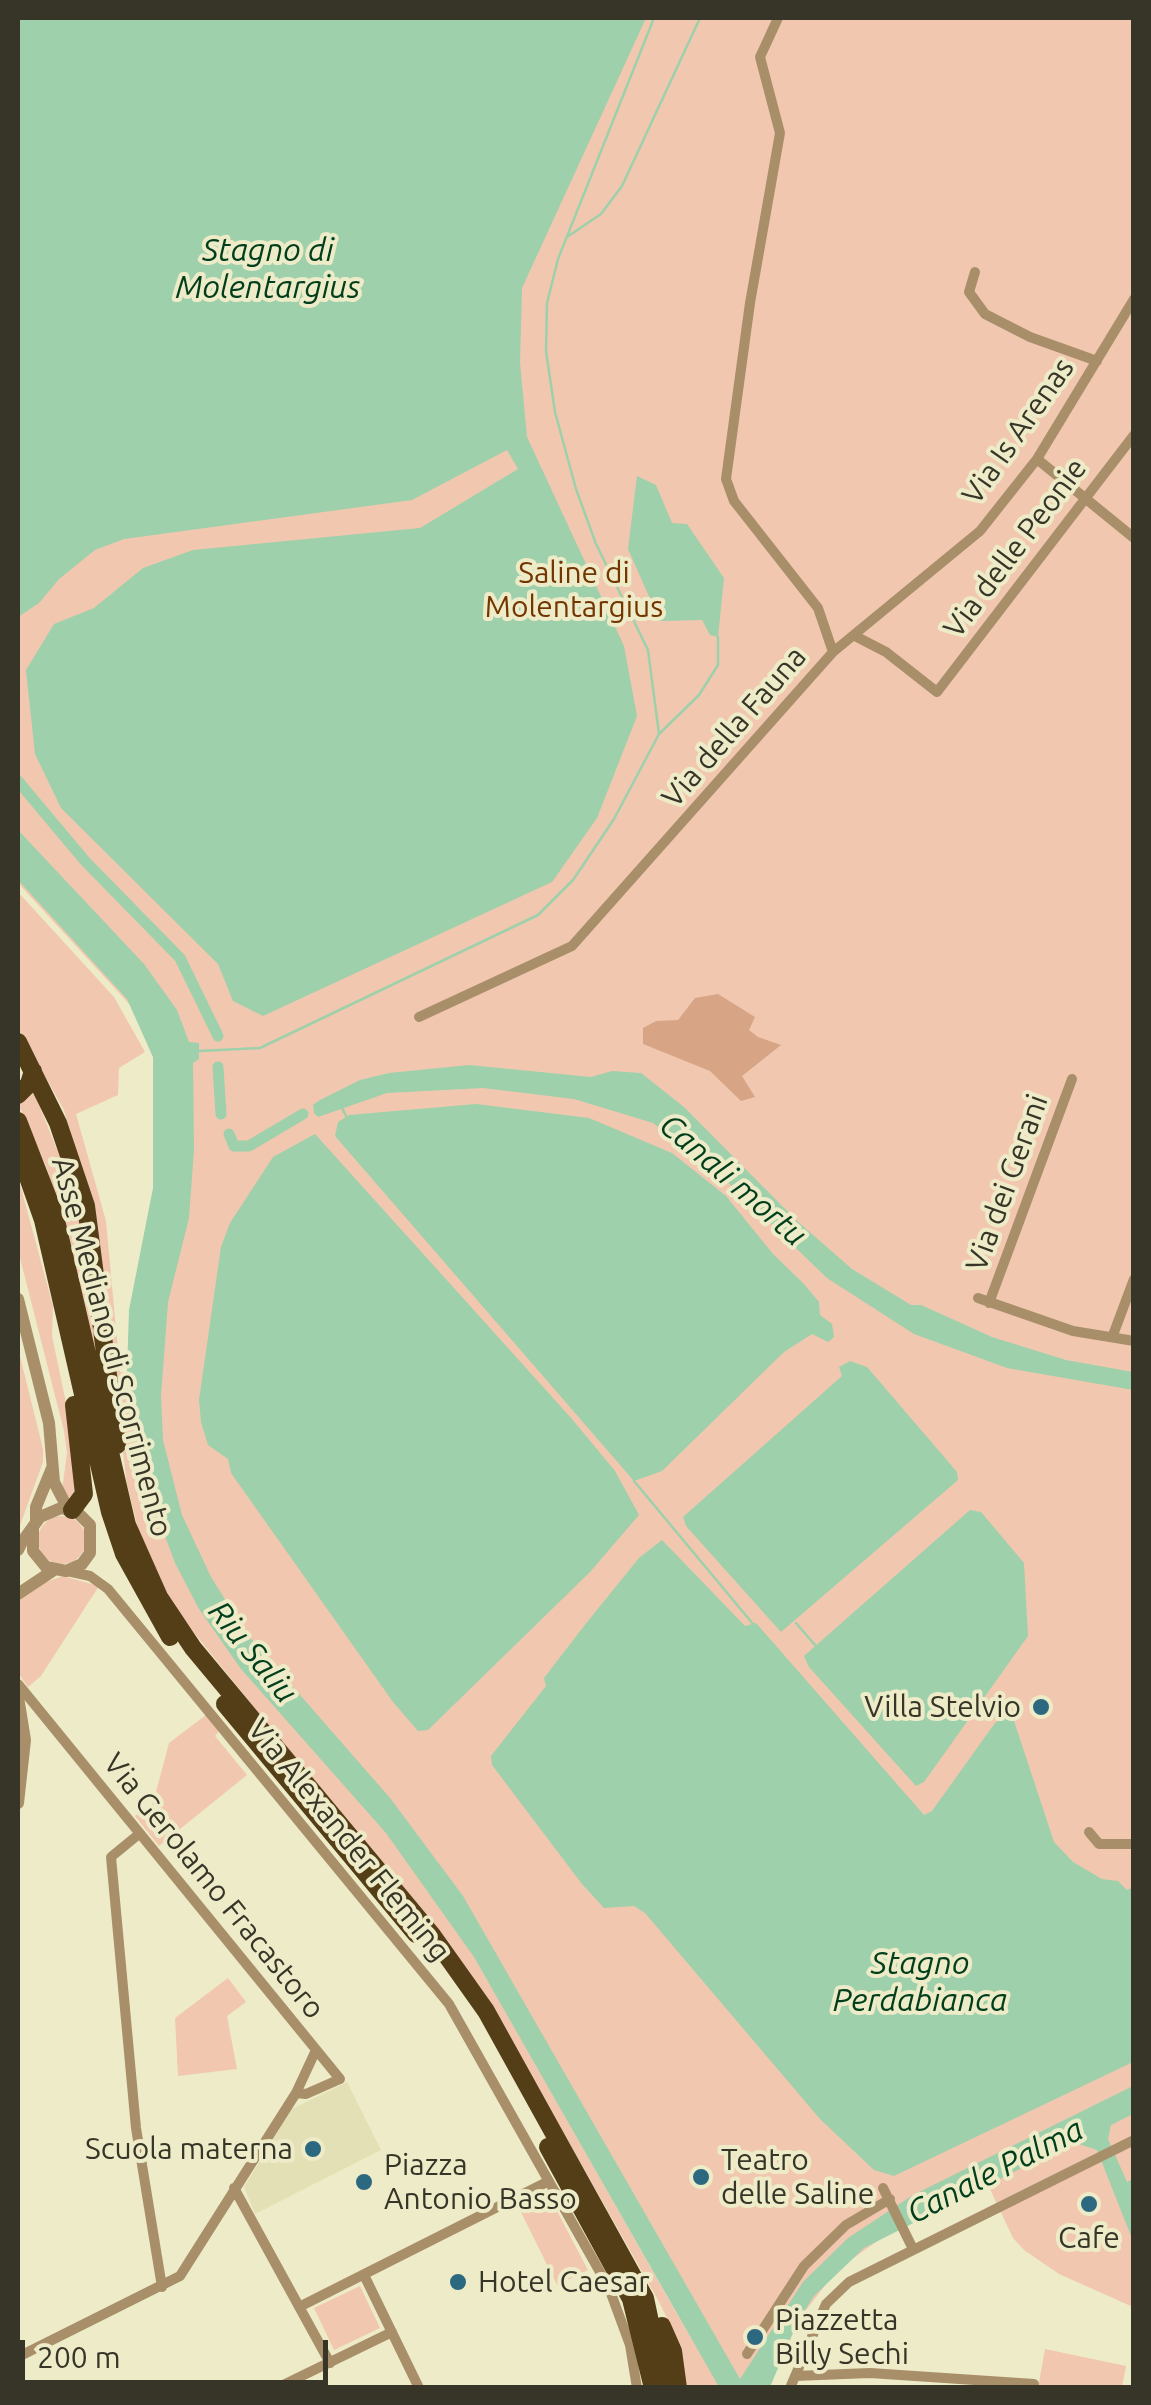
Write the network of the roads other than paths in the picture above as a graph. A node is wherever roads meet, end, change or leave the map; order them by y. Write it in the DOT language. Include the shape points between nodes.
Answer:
graph roads {
  1 [pos="778,18"];
  2 [pos="975,272"];
  3 [pos="1134,298"];
  4 [pos="1097,362"];
  5 [pos="1134,435"];
  6 [pos="1037,459"];
  7 [pos="1083,498"];
  8 [pos="1134,538"];
  9 [pos="855,636"];
  10 [pos="832,652"];
  11 [pos="418,1017"];
  12 [pos="18,1042"];
  13 [pos="25,1068"];
  14 [pos="1072,1079"];
  15 [pos="18,1095"];
  16 [pos="18,1121"];
  17 [pos="18,1150"];
  18 [pos="1134,1279"];
  19 [pos="978,1298"];
  20 [pos="18,1299"];
  21 [pos="990,1303"];
  22 [pos="1114,1335"];
  23 [pos="1134,1340"];
  24 [pos="78,1376"];
  25 [pos="54,1466"];
  26 [pos="114,1473"];
  27 [pos="36,1507"];
  28 [pos="70,1510"];
  29 [pos="34,1525"];
  30 [pos="20,1546"];
  31 [pos="60,1570"];
  32 [pos="19,1593"];
  33 [pos="18,1684"];
  34 [pos="18,1697"];
  35 [pos="24,1718"];
  36 [pos="50,1725"];
  37 [pos="18,1803"];
  38 [pos="1090,1832"];
  39 [pos="139,1834"];
  40 [pos="1134,1844"];
  41 [pos="316,2050"];
  42 [pos="296,2093"];
  43 [pos="1134,2140"];
  44 [pos="549,2181"];
  45 [pos="234,2188"];
  46 [pos="884,2188"];
  47 [pos="892,2202"];
  48 [pos="913,2249"];
  49 [pos="364,2275"];
  50 [pos="162,2286"];
  51 [pos="645,2298"];
  52 [pos="299,2307"];
  53 [pos="392,2332"];
  54 [pos="747,2354"];
  55 [pos="18,2357"];
  56 [pos="330,2363"];
  57 [pos="793,2382"];
  58 [pos="1034,2384"];
  59 [pos="276,2388"];
  60 [pos="419,2388"];
  61 [pos="637,2388"];
  62 [pos="653,2388"];
  63 [pos="664,2388"];
  64 [pos="678,2388"];
  1 -- 10 [label="street, Via della Fauna" via="760,57 780,133 726,479 734,501 818,608"];
  2 -- 4 [label="street" via="969,292 985,314"];
  3 -- 4 [label="street, Via Is Arenas"];
  4 -- 6 [label="street, Via Is Arenas"];
  5 -- 7 [label="street, Via delle Peonie"];
  6 -- 7 [label="street"];
  6 -- 9 [label="street, Via Is Arenas" via="980,530"];
  7 -- 8 [label="street"];
  7 -- 9 [label="street, Via delle Peonie" via="937,692"];
  9 -- 10 [label="street, Via Is Arenas"];
  10 -- 11 [label="street, Via della Fauna" via="572,946"];
  12 -- 13 [label="highway"];
  13 -- 15 [label="highway" via="29,1084"];
  13 -- 26 [label="highway" via="58,1122 86,1206 120,1464"];
  14 -- 21 [label="street, Via dei Gerani"];
  16 -- 26 [label="highway, Asse Mediano di Scorrimento" via="55,1216"];
  17 -- 24 [label="highway, Asse Mediano di Scorrimento" via="42,1220"];
  18 -- 22 [label="street"];
  19 -- 21 [label="street"];
  20 -- 25 [label="street"];
  21 -- 22 [label="street" via="1073,1330"];
  22 -- 23 [label="street"];
  24 -- 28 [label="highway" via="72,1390 84,1494"];
  24 -- 62 [label="highway, Asse Mediano di Scorrimento" via="110,1512 153,1612 458,1988 621,2279"];
  25 -- 27 [label="street"];
  25 -- 28 [label="street" via="58,1497"];
  26 -- 51 [label="highway, Asse Mediano di Scorrimento" via="132,1540 176,1625 453,1961"];
  27 -- 29 [label="street"];
  27 -- 30 [label="street"];
  28 -- 29 [label="street" via="52,1510"];
  28 -- 31 [label="street" via="90,1525 93,1546 82,1564"];
  29 -- 30 [label="street"];
  29 -- 31 [label="street" via="32,1551"];
  31 -- 32 [label="street"];
  31 -- 44 [label="street, Via Alexander Fleming" via="90,1576 108,1589 449,2004"];
  33 -- 36 [label="street, Via Gerolamo Fracastoro"];
  34 -- 35 [label="street"];
  35 -- 36 [label="street"];
  35 -- 37 [label="street"];
  36 -- 39 [label="street, Via Gerolamo Fracastoro"];
  38 -- 40 [label="street" via="1100,1844"];
  39 -- 41 [label="street, Via Gerolamo Fracastoro"];
  39 -- 50 [label="street" via="111,1857 136,2128"];
  41 -- 42 [label="street"];
  41 -- 42 [label="street, Via Gerolamo Fracastoro" via="340,2079"];
  42 -- 45 [label="street"];
  43 -- 48 [label="street"];
  44 -- 49 [label="street"];
  44 -- 61 [label="street, Via Alexander Fleming" via="609,2288"];
  45 -- 50 [label="street" via="180,2276"];
  45 -- 52 [label="street"];
  46 -- 47 [label="street"];
  47 -- 48 [label="street"];
  47 -- 54 [label="street" via="846,2226 804,2266"];
  48 -- 57 [label="street" via="833,2295"];
  49 -- 52 [label="street"];
  49 -- 53 [label="street"];
  50 -- 55 [label="street"];
  51 -- 63 [label="highway, Asse Mediano di Scorrimento"];
  51 -- 64 [label="highway" via="673,2351"];
  52 -- 56 [label="street"];
  53 -- 56 [label="street"];
  53 -- 60 [label="street"];
  56 -- 59 [label="street"];
  57 -- 58 [label="street" via="870,2372"];
}
